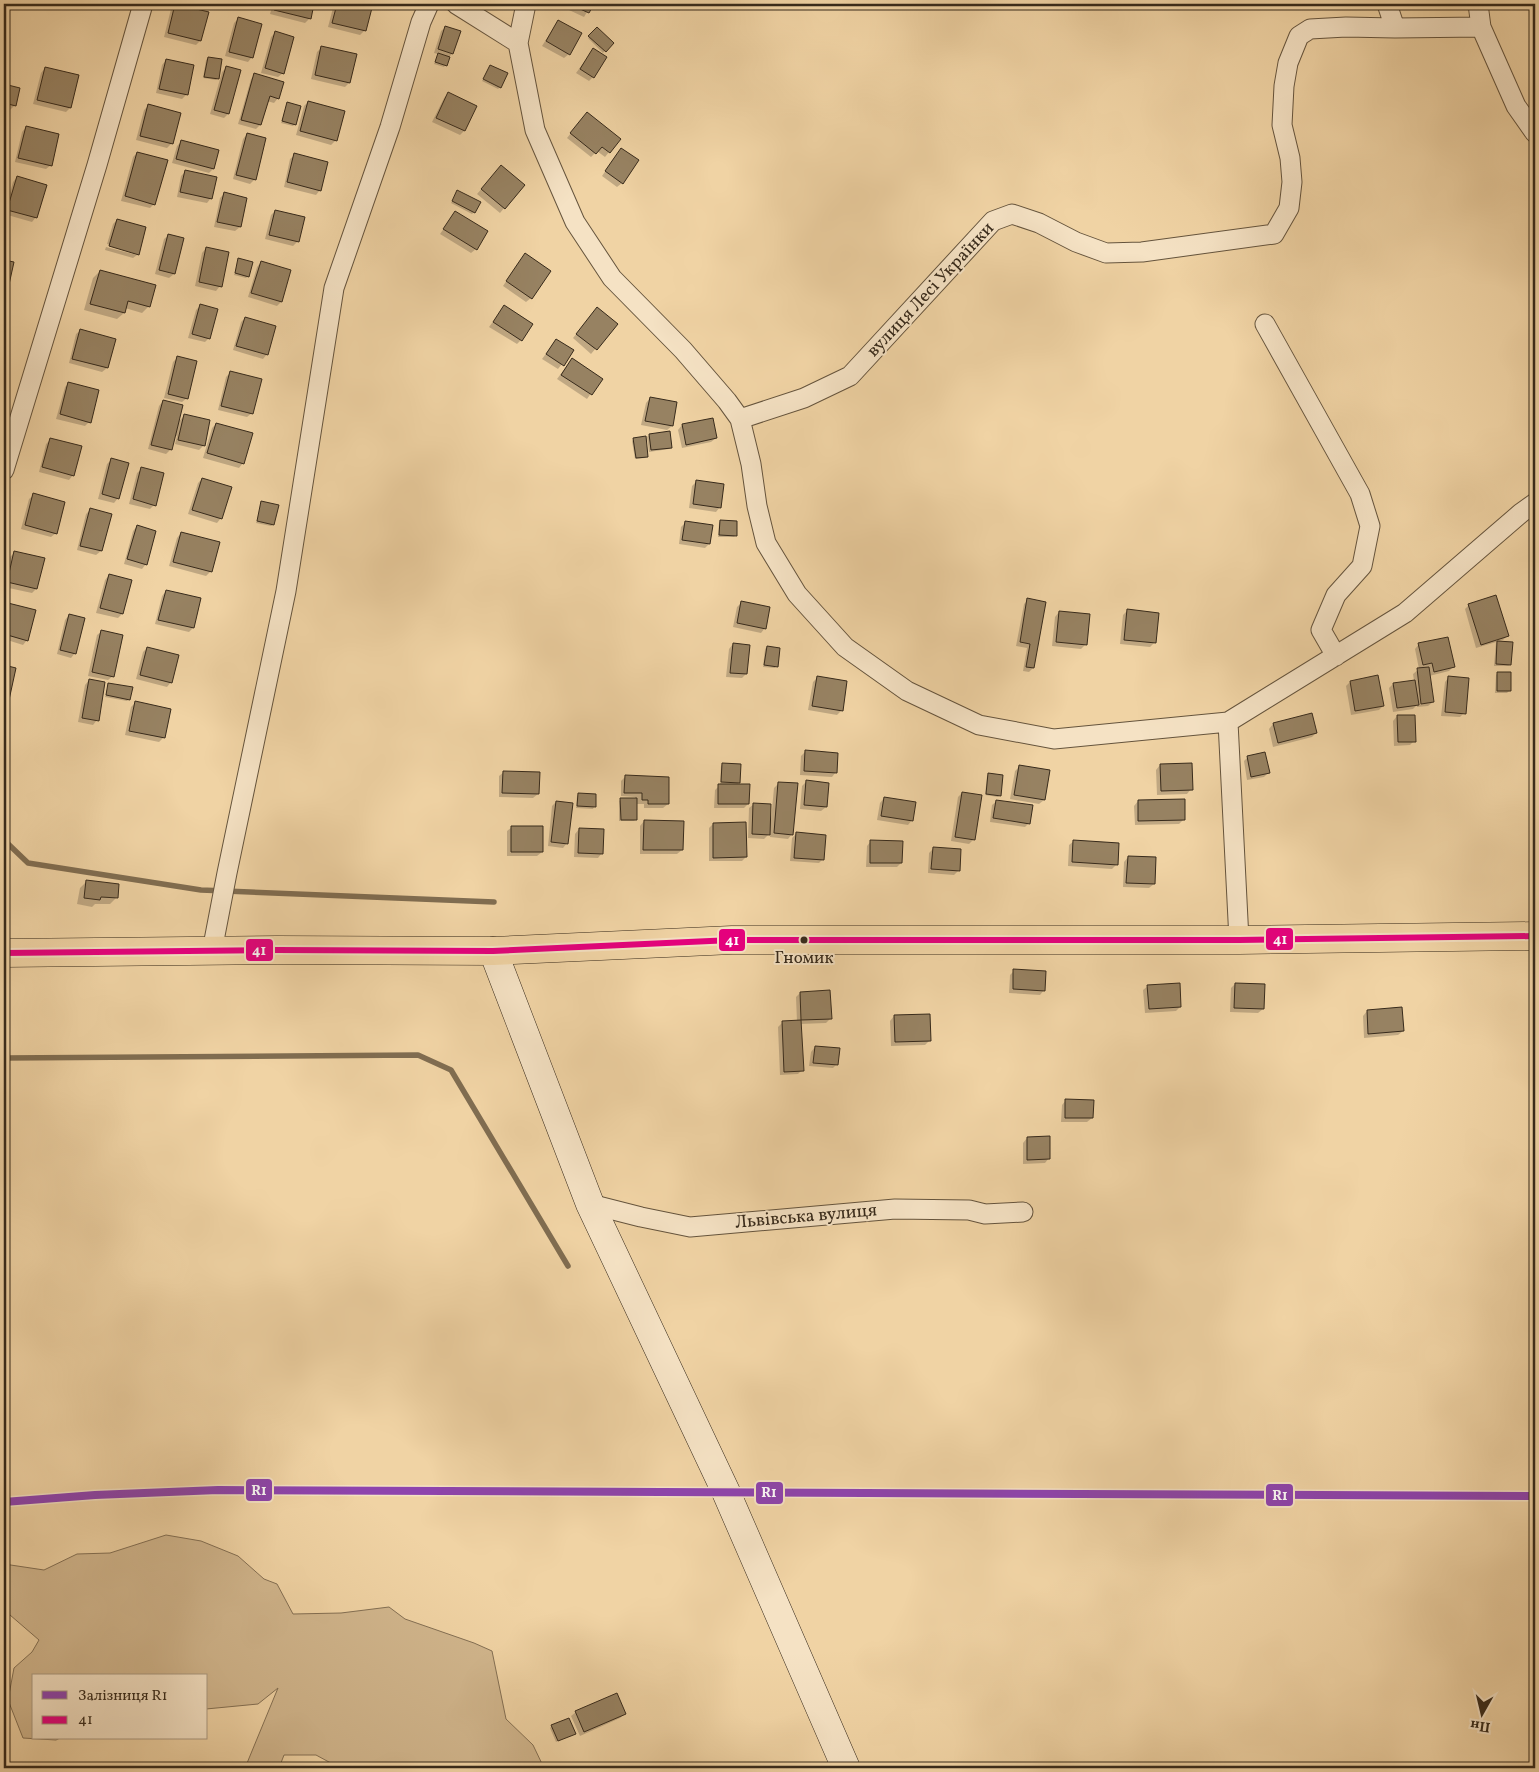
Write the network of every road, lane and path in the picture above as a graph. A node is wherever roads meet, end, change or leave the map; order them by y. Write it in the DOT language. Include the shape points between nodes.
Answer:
graph roads {
  1 [pos="143,4"];
  2 [pos="430,4"];
  3 [pos="456,4"];
  4 [pos="526,4"];
  5 [pos="1387,4"];
  6 [pos="1478,4"];
  7 [pos="1480,27"];
  8 [pos="1394,28"];
  9 [pos="518,44"];
  10 [pos="1535,134"];
  11 [pos="1265,324"];
  12 [pos="740,419"];
  13 [pos="5,462"];
  14 [pos="1535,503"];
  15 [pos="1336,656"];
  16 [pos="1228,722"];
  17 [pos="1535,936"];
  18 [pos="1239,940"];
  19 [pos="212,951"];
  20 [pos="492,951"];
  21 [pos="4,953"];
  22 [pos="590,1204"];
  23 [pos="1023,1212"];
  24 [pos="846,1768"];
  1 -- 13 [label="street"];
  2 -- 19 [label="street" via="421,22 390,127 334,288 286,591"];
  3 -- 9 [label="street"];
  4 -- 9 [label="street"];
  5 -- 8 [label="street"];
  6 -- 7 [label="street"];
  7 -- 8 [label="street, вулиця Лесі Українки"];
  7 -- 10 [label="street" via="1516,106"];
  8 -- 12 [label="street, вулиця Лесі Українки" via="1346,26 1310,29 1299,36 1288,63 1284,86 1282,125 1292,182 1289,208 1274,234 1106,254 1012,214 993,221 850,376 804,398"];
  9 -- 12 [label="street" via="535,130 575,222 612,278 683,350"];
  11 -- 15 [label="street" via="1360,494 1370,526 1362,566 1336,595 1322,630"];
  12 -- 16 [label="street" via="766,543 796,594 845,647 907,691 980,725 1054,738"];
  14 -- 15 [label="street" via="1405,613"];
  15 -- 16 [label="street"];
  16 -- 18 [label="street"];
  17 -- 18 [label="main road"];
  18 -- 20 [label="main road" via="732,940"];
  19 -- 20 [label="main road"];
  19 -- 21 [label="main road"];
  20 -- 22 [label="street"];
  22 -- 23 [label="street, Львівська вулиця" via="690,1226 895,1208 969,1210 985,1214"];
  22 -- 24 [label="street" via="726,1492"];
}
